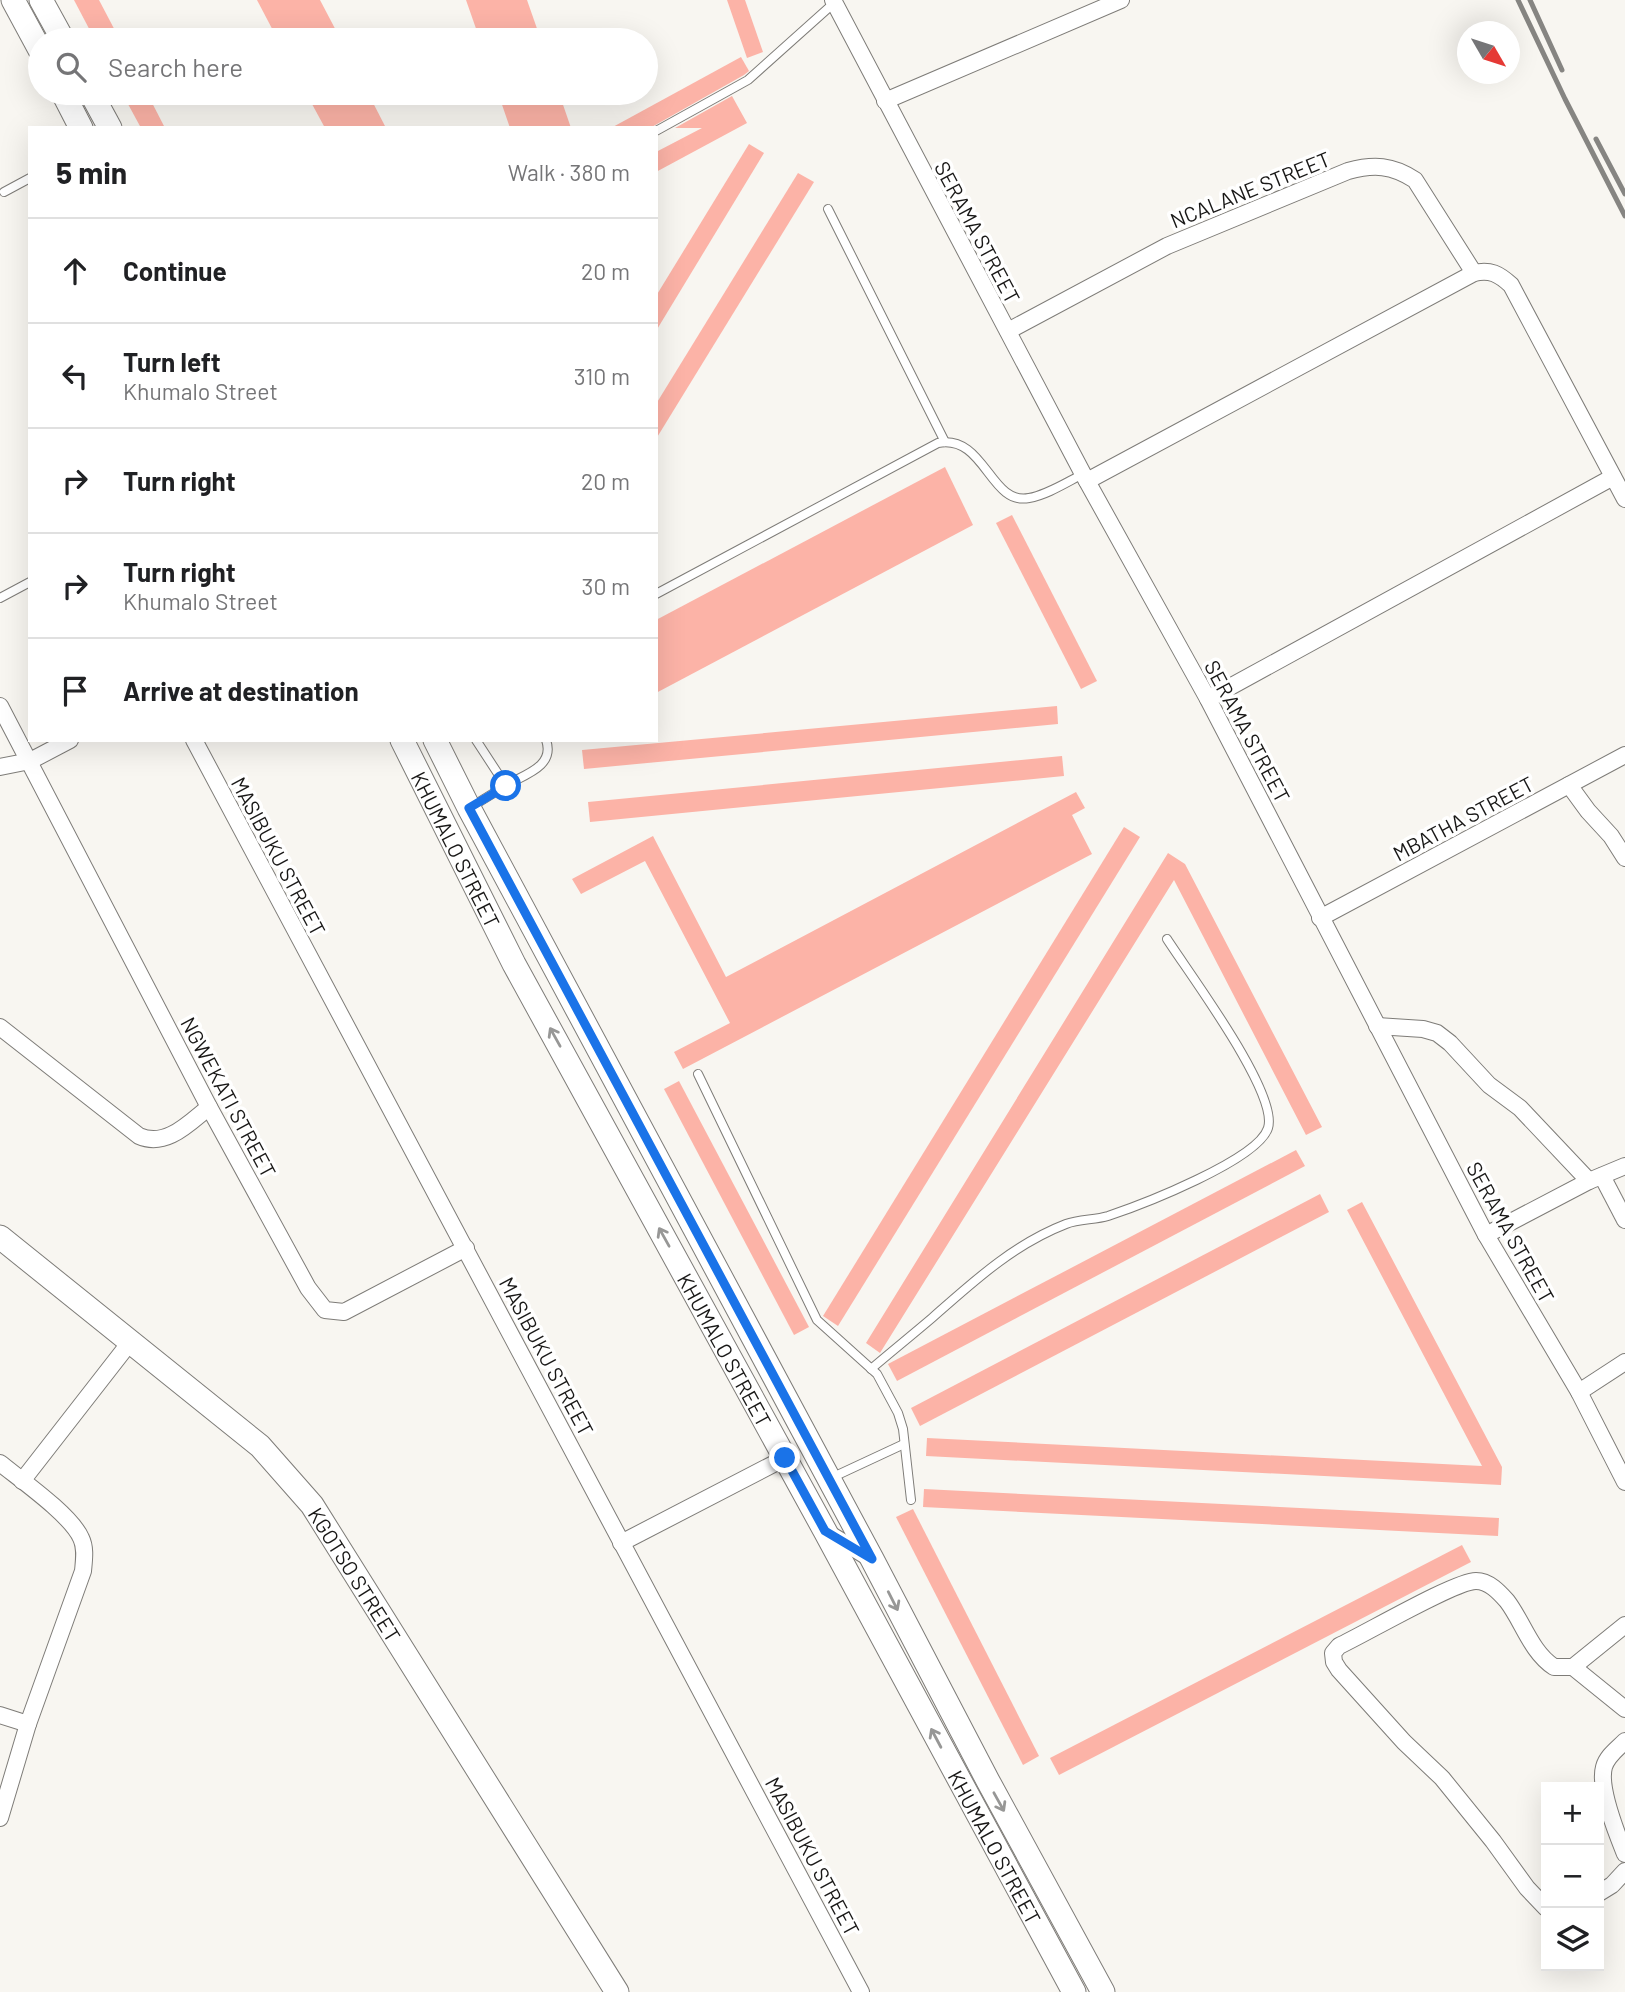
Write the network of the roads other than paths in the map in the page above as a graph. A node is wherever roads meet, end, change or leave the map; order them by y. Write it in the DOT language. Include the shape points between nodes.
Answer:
graph roads {
  1 [pos="13,0"];
  2 [pos="41,0"];
  3 [pos="1121,0"];
  4 [pos="833,1"];
  5 [pos="28,28"];
  6 [pos="56,28"];
  7 [pos="885,101"];
  8 [pos="69,105"];
  9 [pos="98,105"];
  10 [pos="80,126"];
  11 [pos="109,126"];
  12 [pos="658,130"];
  13 [pos="28,179"];
  14 [pos="4,192"];
  15 [pos="828,209"];
  16 [pos="1474,273"];
  17 [pos="1008,331"];
  18 [pos="945,442"];
  19 [pos="1085,477"];
  20 [pos="1613,477"];
  21 [pos="1625,499"];
  22 [pos="28,583"];
  23 [pos="658,593"];
  24 [pos="0,598"];
  25 [pos="1208,699"];
  26 [pos="0,706"];
  27 [pos="66,742"];
  28 [pos="195,742"];
  29 [pos="403,742"];
  30 [pos="436,742"];
  31 [pos="477,742"];
  32 [pos="547,742"];
  33 [pos="1625,755"];
  34 [pos="30,761"];
  35 [pos="0,767"];
  36 [pos="1569,785"];
  37 [pos="506,786"];
  38 [pos="469,808"];
  39 [pos="1625,859"];
  40 [pos="1320,918"];
  41 [pos="1167,939"];
  42 [pos="1377,1026"];
  43 [pos="0,1027"];
  44 [pos="698,1074"];
  45 [pos="209,1107"];
  46 [pos="1625,1166"];
  47 [pos="1596,1178"];
  48 [pos="1625,1220"];
  49 [pos="1486,1235"];
  50 [pos="0,1237"];
  51 [pos="466,1248"];
  52 [pos="131,1341"];
  53 [pos="1625,1362"];
  54 [pos="871,1369"];
  55 [pos="1578,1392"];
  56 [pos="904,1444"];
  57 [pos="785,1458"];
  58 [pos="0,1463"];
  59 [pos="828,1479"];
  60 [pos="22,1481"];
  61 [pos="1625,1482"];
  62 [pos="911,1500"];
  63 [pos="825,1531"];
  64 [pos="621,1543"];
  65 [pos="872,1559"];
  66 [pos="1625,1625"];
  67 [pos="1573,1667"];
  68 [pos="1625,1709"];
  69 [pos="0,1715"];
  70 [pos="28,1724"];
  71 [pos="1625,1741"];
  72 [pos="0,1818"];
  73 [pos="1625,1854"];
  74 [pos="1625,1871"];
  75 [pos="1604,1890"];
  76 [pos="1541,1903"];
  77 [pos="617,1992"];
  78 [pos="861,1992"];
  79 [pos="1074,1992"];
  80 [pos="1103,1992"];
  1 -- 5 [label="street"];
  2 -- 6 [label="street"];
  3 -- 7 [label="street"];
  4 -- 7 [label="street, SERAMA STREET"];
  4 -- 12 [label="lane" via="748,80"];
  7 -- 17 [label="street, SERAMA STREET"];
  8 -- 10 [label="street"];
  9 -- 11 [label="street"];
  13 -- 14 [label="lane"];
  15 -- 18 [label="lane"];
  16 -- 17 [label="street, NCALANE STREET" via="1415,180 1386,166 1368,166 1167,246"];
  16 -- 19 [label="street"];
  16 -- 20 [label="street" via="1493,272 1511,285"];
  17 -- 19 [label="street, SERAMA STREET"];
  18 -- 19 [label="lane" via="971,450 998,484 1021,499"];
  18 -- 23 [label="lane"];
  19 -- 25 [label="street, SERAMA STREET"];
  20 -- 21 [label="street"];
  20 -- 25 [label="street"];
  22 -- 24 [label="lane"];
  25 -- 40 [label="street, SERAMA STREET"];
  26 -- 34 [label="street, NGWEKATI STREET"];
  27 -- 34 [label="street"];
  28 -- 51 [label="street, MASIBUKU STREET"];
  57 -- 29 [label="street, KHUMALO STREET, one-way" via="514,964"];
  30 -- 38 [label="street, KHUMALO STREET"];
  31 -- 37 [label="lane"];
  32 -- 37 [label="lane" via="542,763"];
  33 -- 36 [label="street, MBATHA STREET"];
  34 -- 35 [label="street"];
  34 -- 45 [label="street, NGWEKATI STREET"];
  36 -- 39 [label="street"];
  36 -- 40 [label="street, MBATHA STREET"];
  37 -- 38 [label="lane"];
  38 -- 59 [label="street, KHUMALO STREET"];
  40 -- 42 [label="street, SERAMA STREET"];
  41 -- 54 [label="lane" via="1251,1068 1267,1107 1269,1126 1261,1141 1227,1165 1152,1199 1104,1217 1068,1223 1008,1254"];
  42 -- 47 [label="street" via="1423,1029 1450,1042 1489,1085"];
  42 -- 49 [label="street, SERAMA STREET"];
  43 -- 45 [label="street" via="148,1140 170,1136"];
  44 -- 54 [label="lane" via="817,1320"];
  45 -- 51 [label="street, NGWEKATI STREET" via="308,1287 326,1310 337,1313 354,1308"];
  46 -- 47 [label="street"];
  47 -- 48 [label="street"];
  47 -- 49 [label="street"];
  49 -- 55 [label="street, SERAMA STREET"];
  50 -- 52 [label="street, KGOTSO STREET"];
  51 -- 64 [label="street, MASIBUKU STREET"];
  52 -- 60 [label="street"];
  52 -- 77 [label="street, KGOTSO STREET" via="260,1446 312,1505"];
  53 -- 55 [label="street"];
  54 -- 56 [label="lane" via="898,1413"];
  55 -- 61 [label="street, SERAMA STREET"];
  56 -- 59 [label="lane"];
  56 -- 62 [label="lane"];
  57 -- 63 [label="street, KHUMALO STREET"];
  57 -- 64 [label="street"];
  58 -- 60 [label="street"];
  59 -- 65 [label="street, KHUMALO STREET"];
  60 -- 70 [label="street" via="72,1523 85,1551 83,1571"];
  63 -- 65 [label="street"];
  79 -- 63 [label="street, KHUMALO STREET, one-way"];
  64 -- 78 [label="street, MASIBUKU STREET"];
  65 -- 80 [label="street, KHUMALO STREET, one-way"];
  66 -- 67 [label="street"];
  67 -- 68 [label="street"];
  67 -- 76 [label="street" via="1548,1663 1507,1602 1493,1587 1478,1581 1443,1593 1333,1653 1339,1670 1442,1778"];
  69 -- 70 [label="street"];
  70 -- 72 [label="street"];
  71 -- 73 [label="street" via="1607,1759 1602,1774"];
  74 -- 75 [label="street"];
}
